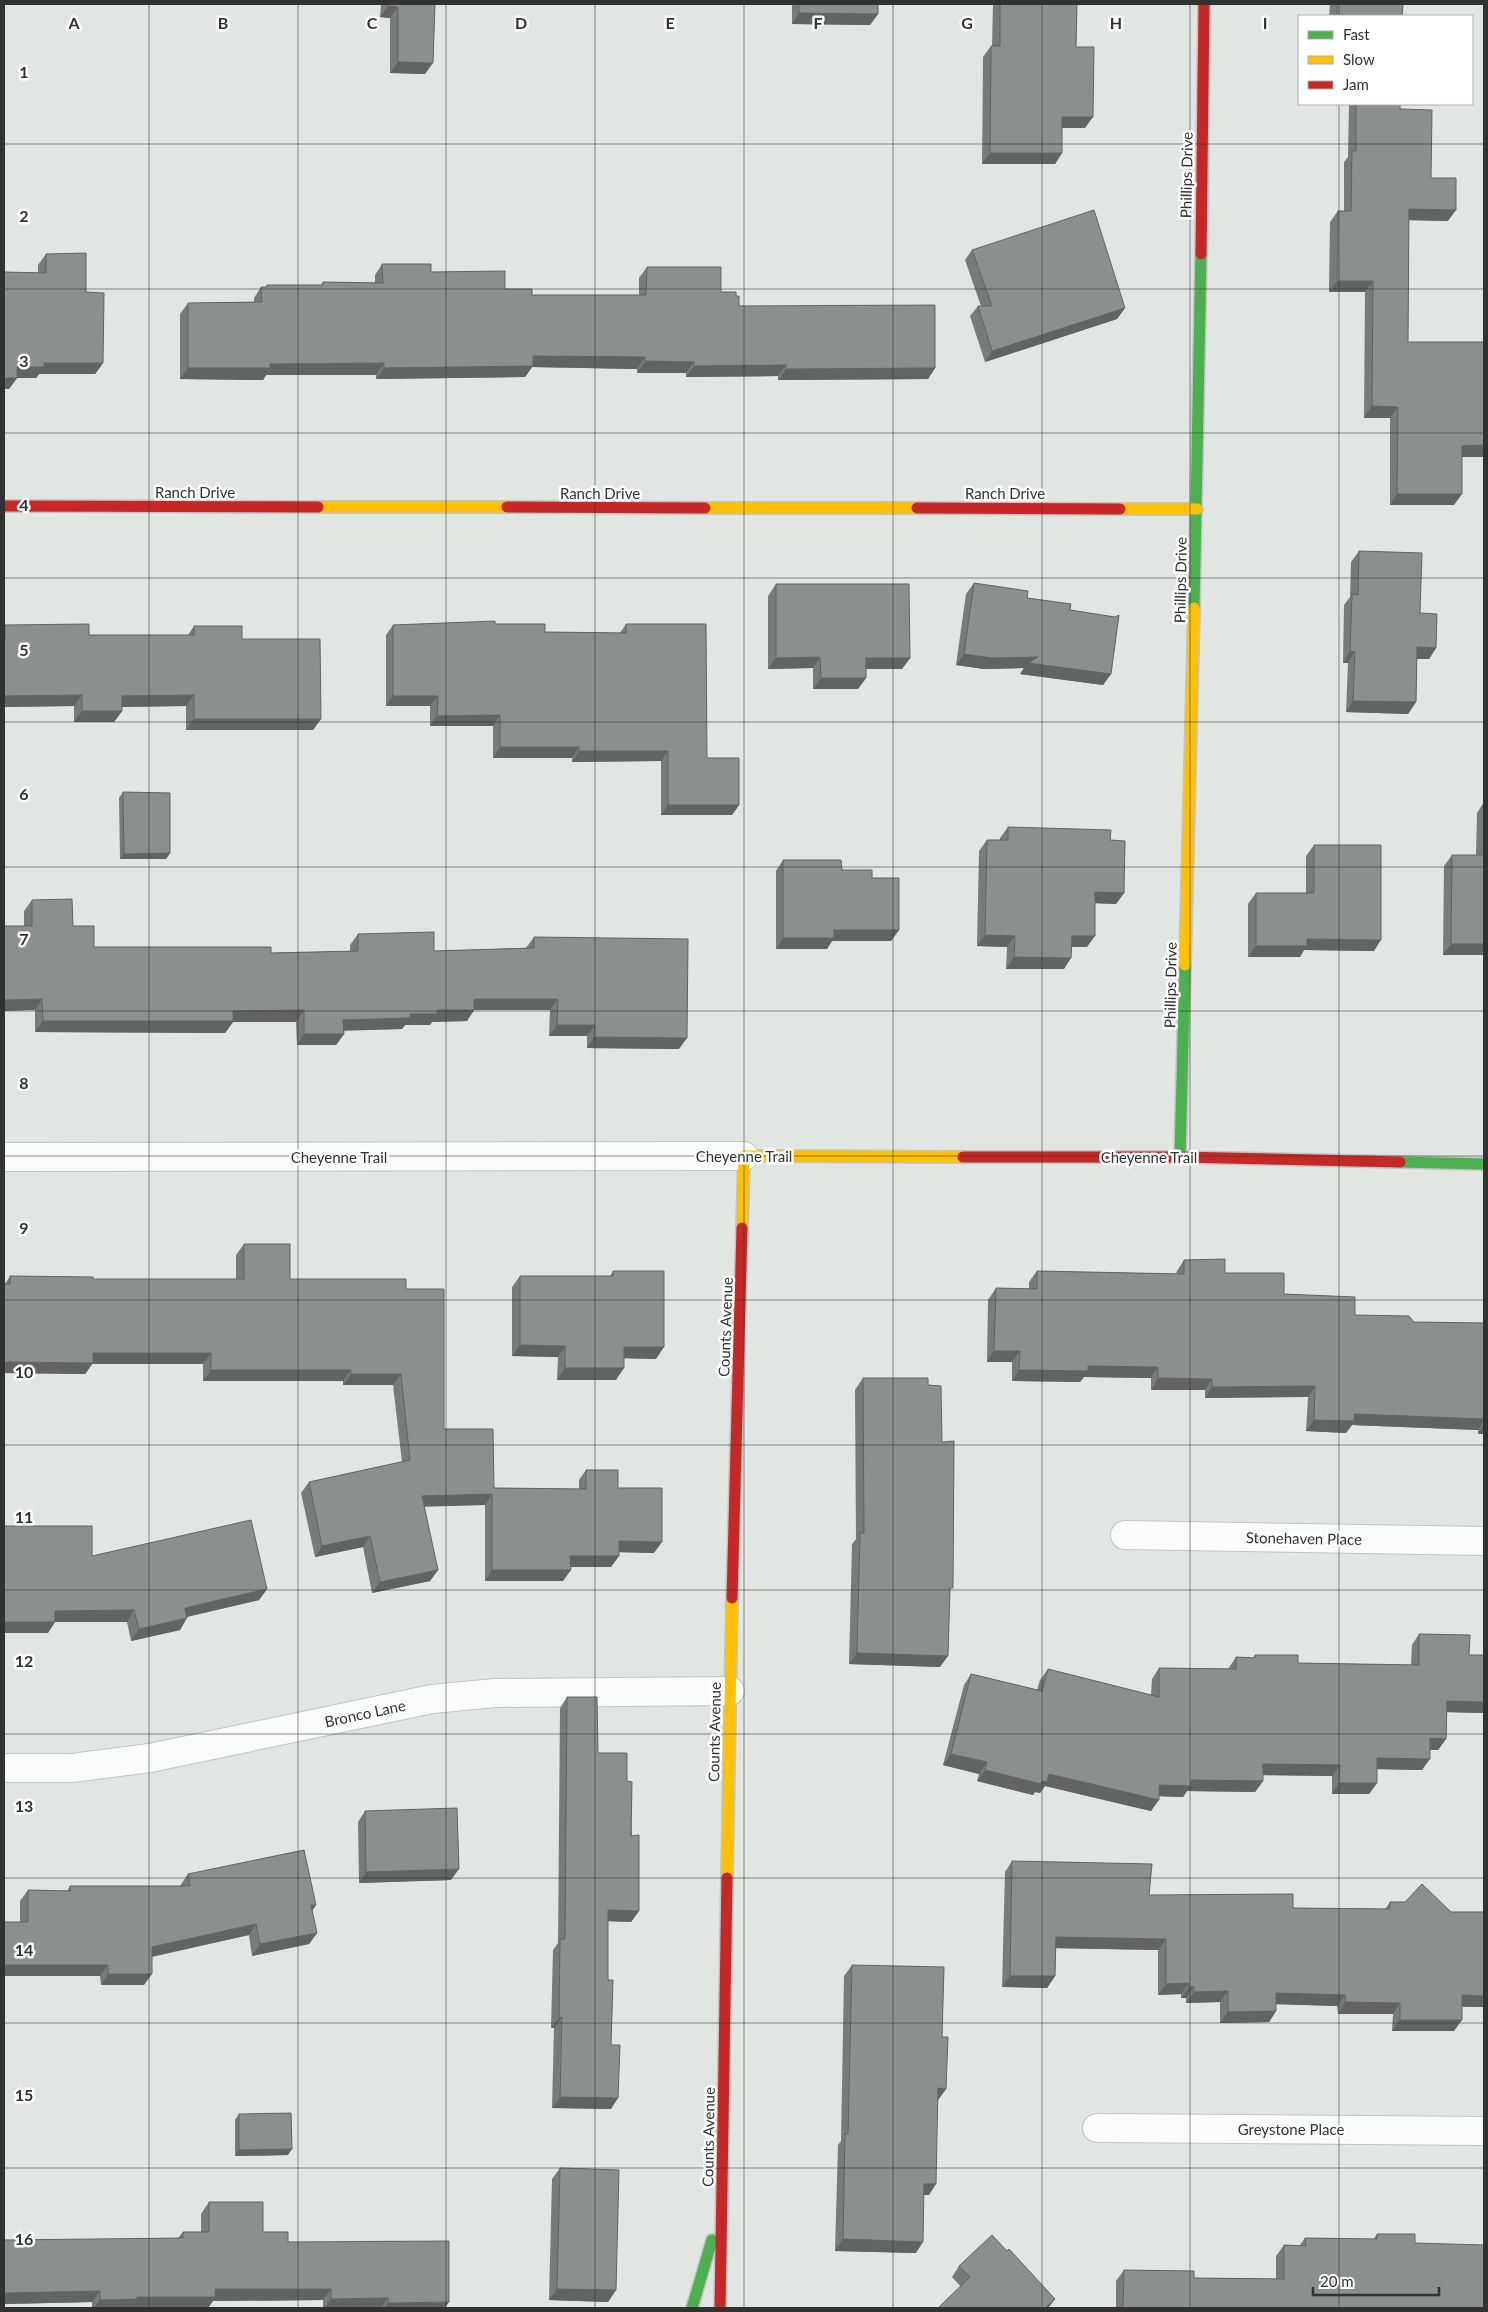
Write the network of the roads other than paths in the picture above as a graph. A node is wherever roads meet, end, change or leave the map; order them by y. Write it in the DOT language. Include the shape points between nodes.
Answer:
graph roads {
  1 [pos="1204,4"];
  2 [pos="4,506"];
  3 [pos="1197,509"];
  4 [pos="744,1156"];
  5 [pos="4,1157"];
  6 [pos="1180,1157"];
  7 [pos="1484,1164"];
  8 [pos="1124,1535"];
  9 [pos="1484,1541"];
  10 [pos="730,1691"];
  11 [pos="4,1768"];
  12 [pos="1097,2128"];
  13 [pos="1484,2131"];
  14 [pos="722,2205"];
  15 [pos="692,2308"];
  16 [pos="720,2308"];
  1 -- 3 [label="street, Phillips Drive"];
  2 -- 3 [label="street, Ranch Drive"];
  3 -- 6 [label="street, Phillips Drive"];
  4 -- 5 [label="street, Cheyenne Trail"];
  4 -- 6 [label="street, Cheyenne Trail"];
  4 -- 10 [label="street, Counts Avenue"];
  6 -- 7 [label="street, Cheyenne Trail"];
  8 -- 9 [label="street, Stonehaven Place"];
  10 -- 11 [label="street, Bronco Lane" via="495,1692 432,1699 150,1758 72,1768"];
  10 -- 14 [label="street, Counts Avenue"];
  12 -- 13 [label="street, Greystone Place"];
  14 -- 15 [label="street"];
  14 -- 16 [label="street, Counts Avenue"];
}
